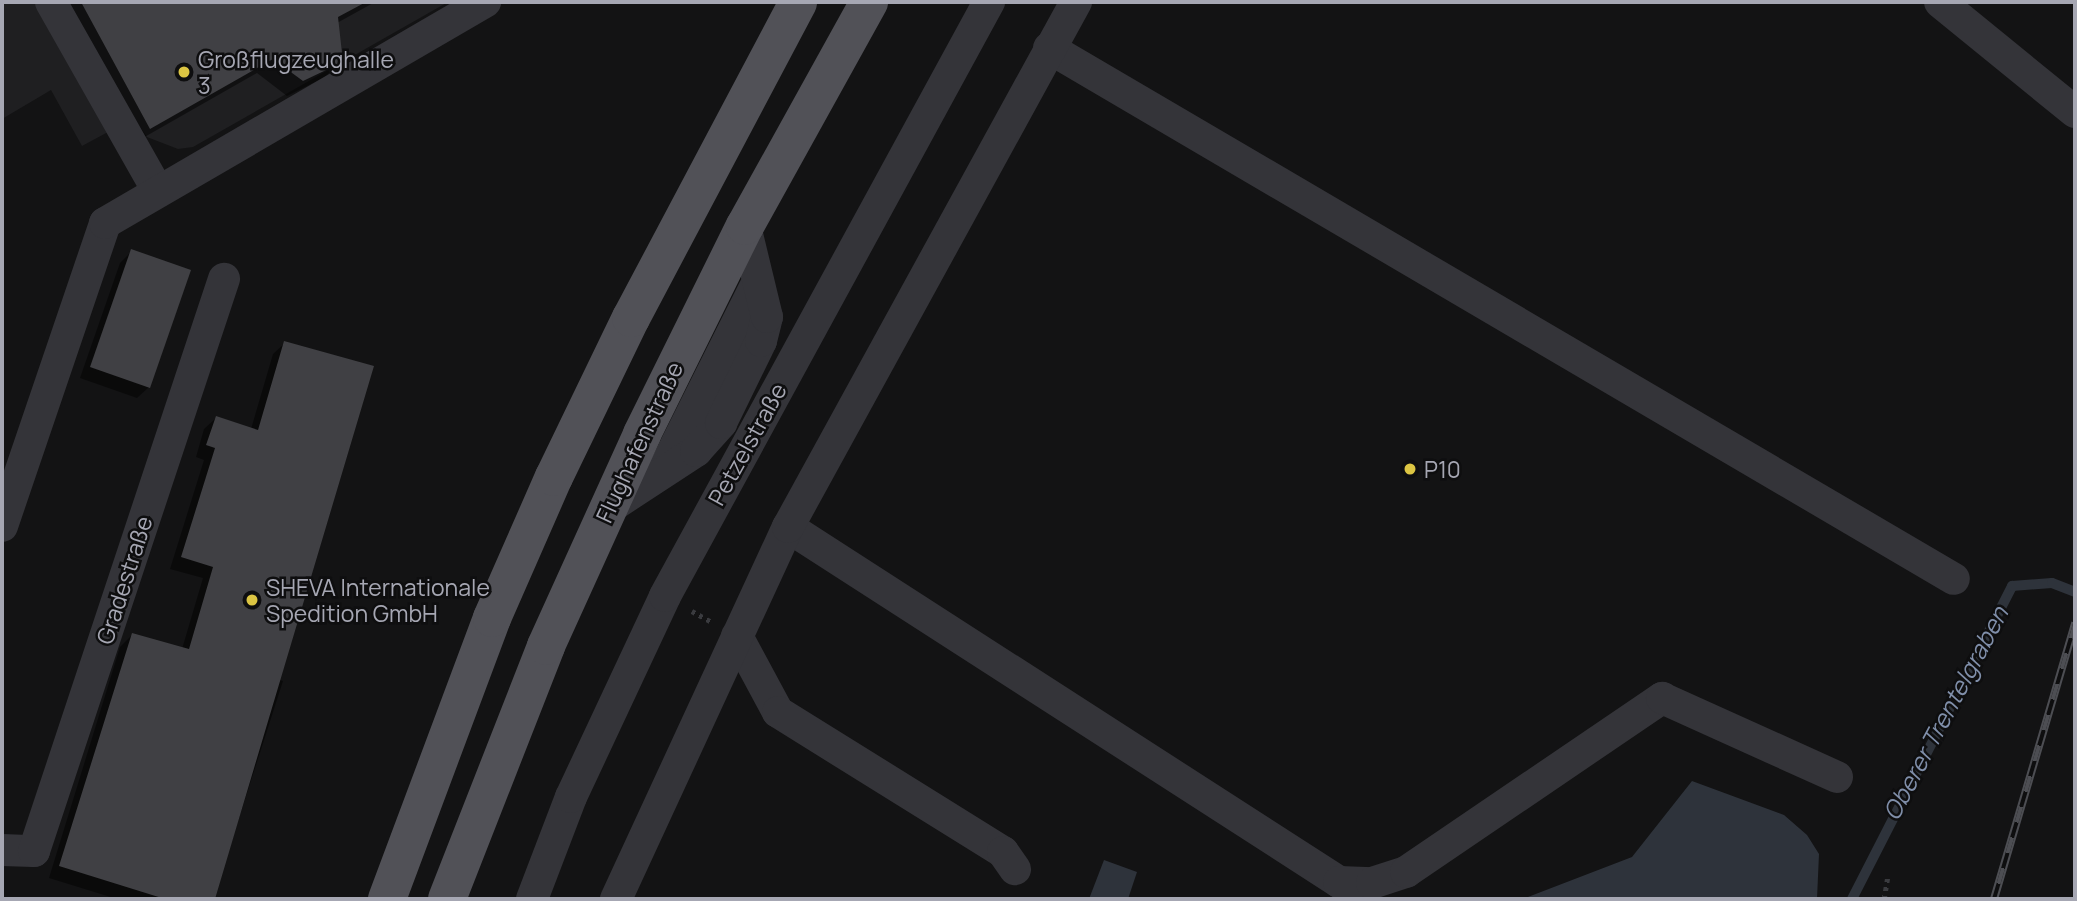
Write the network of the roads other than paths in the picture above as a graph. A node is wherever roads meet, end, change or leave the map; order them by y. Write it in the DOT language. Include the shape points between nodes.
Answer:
graph roads {
  1 [pos="51,2"];
  2 [pos="485,2"];
  3 [pos="798,2"];
  4 [pos="869,2"];
  5 [pos="989,2"];
  6 [pos="1076,2"];
  7 [pos="1940,2"];
  8 [pos="1049,48"];
  9 [pos="2075,112"];
  10 [pos="157,189"];
  11 [pos="745,226"];
  12 [pos="224,279"];
  13 [pos="606,510"];
  14 [pos="2,526"];
  15 [pos="788,527"];
  16 [pos="1954,579"];
  17 [pos="737,636"];
  18 [pos="1837,776"];
  19 [pos="2,850"];
  20 [pos="1016,869"];
  21 [pos="387,899"];
  22 [pos="447,899"];
  23 [pos="532,899"];
  24 [pos="616,899"];
  1 -- 10 [label="lane"];
  2 -- 10 [label="lane"];
  3 -- 21 [label="main road" via="631,317 554,477 492,618"];
  4 -- 11 [label="main road, Flughafenstraße"];
  5 -- 23 [label="lane, Petzelstraße" via="665,596 571,797"];
  6 -- 8 [label="lane"];
  7 -- 9 [label="lane"];
  8 -- 15 [label="lane"];
  8 -- 16 [label="lane"];
  10 -- 14 [label="lane" via="105,223"];
  11 -- 13 [label="main road, Flughafenstraße"];
  11 -- 13 [label="lane" via="767,317 761,341 720,423 696,451"];
  12 -- 19 [label="lane, Gradestraße" via="34,851"];
  13 -- 22 [label="main road, Flughafenstraße"];
  15 -- 17 [label="lane"];
  15 -- 18 [label="lane" via="1339,882 1372,883 1406,872 1662,698"];
  17 -- 20 [label="lane" via="778,712 1003,852"];
  17 -- 24 [label="lane"];
}
